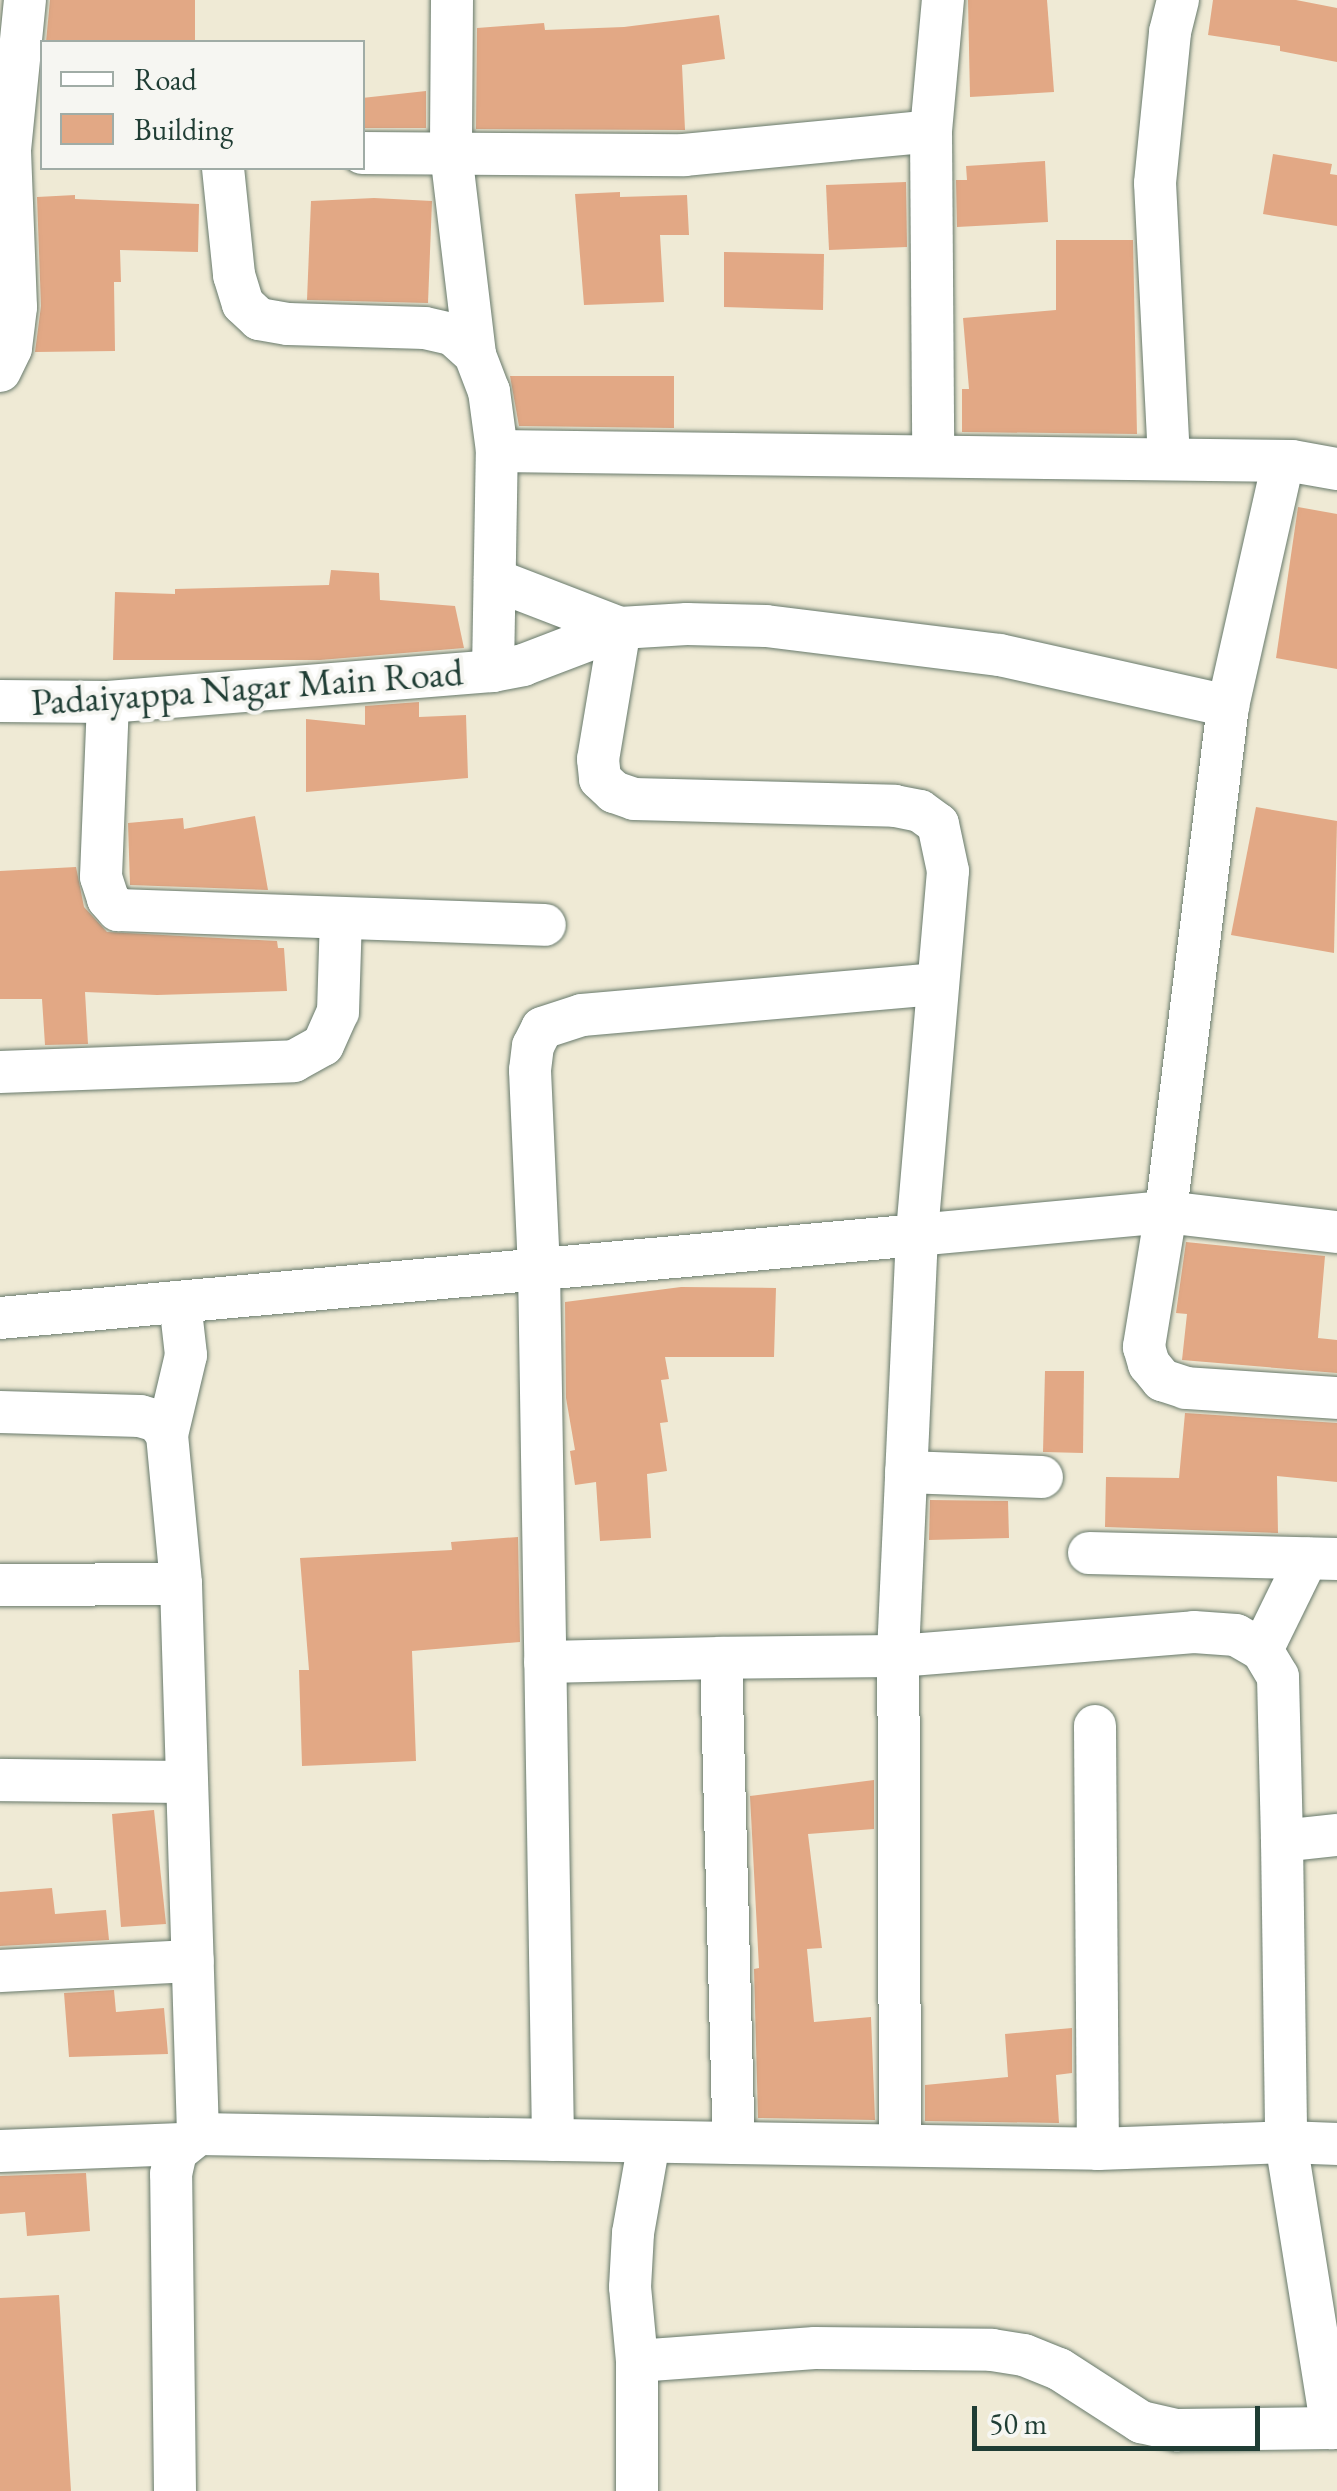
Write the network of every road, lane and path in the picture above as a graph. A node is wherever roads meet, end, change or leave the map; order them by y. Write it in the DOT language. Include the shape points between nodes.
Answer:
graph roads {
  1 [pos="25,0"];
  2 [pos="452,0"];
  3 [pos="942,0"];
  4 [pos="1178,0"];
  5 [pos="931,131"];
  6 [pos="17,150"];
  7 [pos="365,153"];
  8 [pos="450,154"];
  9 [pos="223,170"];
  10 [pos="475,355"];
  11 [pos="0,371"];
  12 [pos="497,450"];
  13 [pos="934,456"];
  14 [pos="1168,459"];
  15 [pos="1283,462"];
  16 [pos="1337,469"];
  17 [pos="495,580"];
  18 [pos="620,628"];
  19 [pos="493,671"];
  20 [pos="0,701"];
  21 [pos="108,702"];
  22 [pos="1228,706"];
  23 [pos="341,918"];
  24 [pos="545,925"];
  25 [pos="938,984"];
  26 [pos="0,1072"];
  27 [pos="1166,1212"];
  28 [pos="1337,1232"];
  29 [pos="917,1235"];
  30 [pos="539,1269"];
  31 [pos="180,1302"];
  32 [pos="0,1318"];
  33 [pos="1337,1398"];
  34 [pos="0,1412"];
  35 [pos="168,1435"];
  36 [pos="906,1472"];
  37 [pos="1042,1477"];
  38 [pos="1089,1553"];
  39 [pos="1322,1558"];
  40 [pos="181,1584"];
  41 [pos="0,1585"];
  42 [pos="1262,1650"];
  43 [pos="898,1656"];
  44 [pos="721,1658"];
  45 [pos="545,1662"];
  46 [pos="1094,1726"];
  47 [pos="0,1780"];
  48 [pos="187,1782"];
  49 [pos="1337,1835"];
  50 [pos="1282,1840"];
  51 [pos="193,1961"];
  52 [pos="0,1971"];
  53 [pos="190,2139"];
  54 [pos="554,2140"];
  55 [pos="649,2142"];
  56 [pos="1286,2142"];
  57 [pos="900,2143"];
  58 [pos="734,2144"];
  59 [pos="1337,2144"];
  60 [pos="1098,2149"];
  61 [pos="0,2151"];
  62 [pos="637,2361"];
  63 [pos="1334,2428"];
  64 [pos="176,2491"];
  65 [pos="637,2491"];
  1 -- 6 [label="street"];
  2 -- 8 [label="street"];
  3 -- 5 [label="street"];
  4 -- 14 [label="street" via="1154,183"];
  5 -- 8 [label="street" via="684,155"];
  5 -- 13 [label="street"];
  6 -- 11 [label="street" via="16,307 11,348"];
  7 -- 8 [label="street"];
  8 -- 10 [label="street"];
  9 -- 10 [label="street" via="234,276 243,304 259,319 426,328 452,334"];
  10 -- 12 [label="street" via="489,390"];
  12 -- 13 [label="street"];
  12 -- 17 [label="street"];
  13 -- 14 [label="street"];
  14 -- 15 [label="street"];
  15 -- 16 [label="street"];
  15 -- 22 [label="street"];
  17 -- 18 [label="street"];
  17 -- 19 [label="street"];
  18 -- 19 [label="street, Padaiyappa Nagar Main Road"];
  18 -- 22 [label="street" via="766,626 942,647"];
  18 -- 25 [label="street" via="600,779 634,799 920,811 938,824 947,859"];
  19 -- 21 [label="street, Padaiyappa Nagar Main Road"];
  20 -- 21 [label="street, Padaiyappa Nagar Main Road"];
  21 -- 23 [label="street" via="101,878 118,910"];
  22 -- 27 [label="street"];
  23 -- 24 [label="street"];
  23 -- 26 [label="street" via="338,1012 323,1046 294,1061"];
  25 -- 29 [label="street"];
  25 -- 30 [label="street" via="582,1014 542,1028 530,1070"];
  27 -- 28 [label="street"];
  27 -- 29 [label="street"];
  27 -- 33 [label="street" via="1144,1347 1162,1380 1186,1388"];
  29 -- 30 [label="street"];
  29 -- 36 [label="street"];
  30 -- 31 [label="street"];
  30 -- 45 [label="street"];
  31 -- 32 [label="street"];
  31 -- 35 [label="street" via="186,1355"];
  34 -- 35 [label="street" via="140,1416 157,1420"];
  35 -- 40 [label="street"];
  36 -- 37 [label="street"];
  36 -- 43 [label="street"];
  38 -- 39 [label="street"];
  39 -- 42 [label="street"];
  40 -- 41 [label="street"];
  40 -- 48 [label="street"];
  42 -- 43 [label="street" via="1236,1635 1194,1632"];
  42 -- 50 [label="street" via="1278,1677 1282,1710"];
  43 -- 44 [label="street"];
  43 -- 57 [label="street"];
  44 -- 45 [label="street"];
  44 -- 58 [label="street"];
  45 -- 54 [label="street"];
  46 -- 60 [label="street"];
  47 -- 48 [label="street"];
  48 -- 51 [label="street"];
  49 -- 50 [label="street"];
  50 -- 56 [label="street"];
  51 -- 52 [label="street"];
  51 -- 53 [label="street"];
  53 -- 54 [label="street"];
  53 -- 61 [label="street"];
  53 -- 64 [label="street" via="172,2174"];
  54 -- 55 [label="street"];
  55 -- 58 [label="street"];
  55 -- 62 [label="street" via="630,2287"];
  56 -- 59 [label="street"];
  56 -- 60 [label="street"];
  56 -- 63 [label="street"];
  57 -- 58 [label="street"];
  57 -- 60 [label="street"];
  62 -- 63 [label="street" via="816,2348 992,2350 1059,2368 1142,2422 1177,2430"];
  62 -- 65 [label="street"];
}
